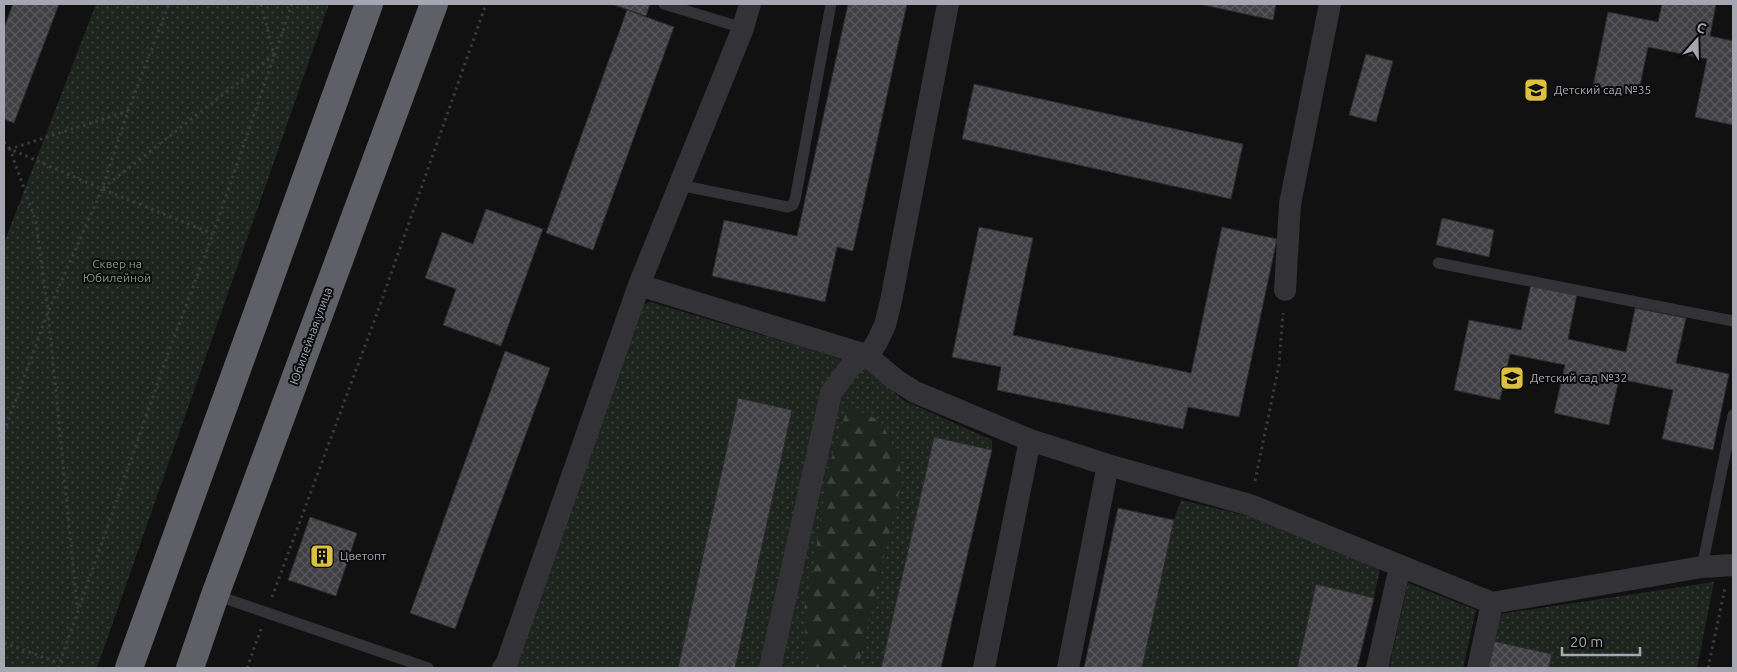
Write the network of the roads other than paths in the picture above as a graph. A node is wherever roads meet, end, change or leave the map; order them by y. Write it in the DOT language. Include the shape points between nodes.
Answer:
graph roads {
  1 [pos="369,4"];
  2 [pos="434,4"];
  3 [pos="664,4"];
  4 [pos="750,4"];
  5 [pos="831,4"];
  6 [pos="948,4"];
  7 [pos="1330,4"];
  8 [pos="743,28"];
  9 [pos="679,185"];
  10 [pos="1438,263"];
  11 [pos="639,285"];
  12 [pos="1285,290"];
  13 [pos="1733,321"];
  14 [pos="866,355"];
  15 [pos="1733,415"];
  16 [pos="1030,440"];
  17 [pos="1108,465"];
  18 [pos="1732,565"];
  19 [pos="1400,567"];
  20 [pos="1702,567"];
  21 [pos="215,595"];
  22 [pos="1492,604"];
  23 [pos="128,668"];
  24 [pos="190,668"];
  25 [pos="428,668"];
  26 [pos="503,668"];
  27 [pos="770,668"];
  28 [pos="984,668"];
  29 [pos="1068,668"];
  30 [pos="1377,668"];
  31 [pos="1478,668"];
  1 -- 23 [label="highway"];
  2 -- 21 [label="highway, Юбилейная улица"];
  3 -- 8 [label="lane"];
  4 -- 8 [label="street"];
  5 -- 9 [label="lane" via="793,205 788,207"];
  6 -- 14 [label="street" via="891,301 878,342"];
  7 -- 12 [label="street" via="1290,204"];
  8 -- 9 [label="street"];
  9 -- 11 [label="street"];
  10 -- 13 [label="lane"];
  11 -- 14 [label="street"];
  11 -- 26 [label="street"];
  14 -- 16 [label="street" via="915,392"];
  14 -- 27 [label="street" via="850,367 831,393"];
  15 -- 20 [label="lane"];
  16 -- 17 [label="street"];
  16 -- 28 [label="street"];
  17 -- 19 [label="street" via="1250,505"];
  17 -- 29 [label="street"];
  18 -- 20 [label="street"];
  19 -- 22 [label="street"];
  19 -- 30 [label="street"];
  20 -- 22 [label="street"];
  21 -- 24 [label="highway, Юбилейная улица"];
  21 -- 25 [label="lane"];
  22 -- 31 [label="street"];
}
